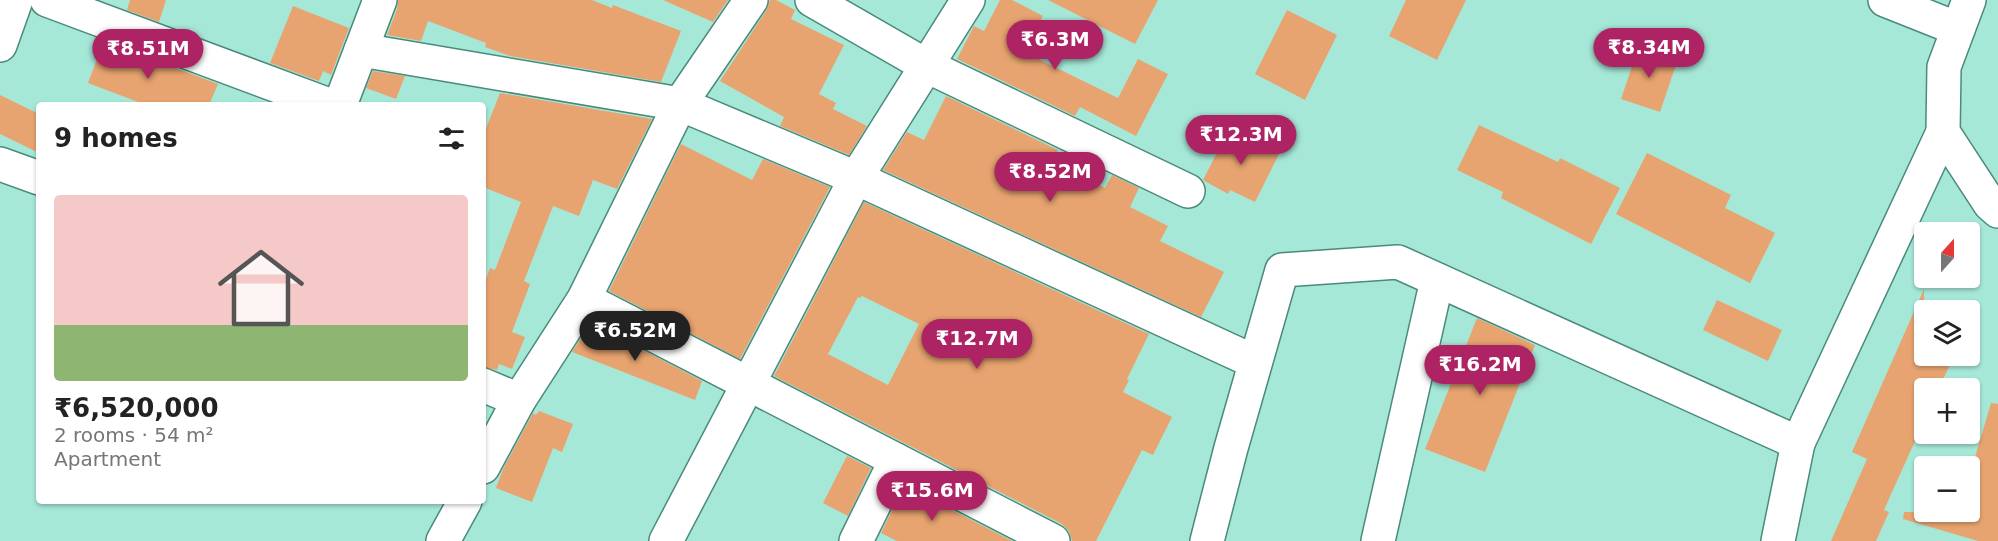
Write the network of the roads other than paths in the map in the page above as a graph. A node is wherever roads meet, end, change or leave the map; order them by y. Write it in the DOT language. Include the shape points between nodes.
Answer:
graph roads {
  1 [pos="16,0"];
  2 [pos="47,0"];
  3 [pos="380,0"];
  4 [pos="751,0"];
  5 [pos="812,0"];
  6 [pos="968,0"];
  7 [pos="1885,0"];
  8 [pos="1964,14"];
  9 [pos="0,45"];
  10 [pos="361,50"];
  11 [pos="927,66"];
  12 [pos="321,102"];
  13 [pos="341,102"];
  14 [pos="680,104"];
  15 [pos="1943,132"];
  16 [pos="0,164"];
  17 [pos="36,177"];
  18 [pos="856,178"];
  19 [pos="1188,191"];
  20 [pos="1998,211"];
  21 [pos="1437,280"];
  22 [pos="584,299"];
  23 [pos="1256,362"];
  24 [pos="750,384"];
  25 [pos="486,386"];
  26 [pos="519,400"];
  27 [pos="1798,443"];
  28 [pos="896,460"];
  29 [pos="486,461"];
  30 [pos="463,504"];
  31 [pos="443,541"];
  32 [pos="666,541"];
  33 [pos="856,541"];
  34 [pos="1053,541"];
  35 [pos="1207,541"];
  36 [pos="1378,541"];
  37 [pos="1778,541"];
  1 -- 9 [label="street"];
  2 -- 12 [label="street"];
  3 -- 10 [label="street"];
  4 -- 14 [label="street"];
  5 -- 11 [label="street"];
  6 -- 11 [label="street"];
  7 -- 8 [label="street"];
  8 -- 15 [label="street" via="1944,67"];
  10 -- 13 [label="street"];
  10 -- 14 [label="street"];
  11 -- 18 [label="street"];
  11 -- 19 [label="street"];
  14 -- 18 [label="street"];
  14 -- 22 [label="street"];
  15 -- 20 [label="street"];
  15 -- 27 [label="street"];
  16 -- 17 [label="street"];
  18 -- 23 [label="street"];
  18 -- 24 [label="street"];
  21 -- 23 [label="street" via="1398,262 1282,270"];
  21 -- 27 [label="street"];
  21 -- 36 [label="street"];
  22 -- 24 [label="street"];
  22 -- 26 [label="street"];
  23 -- 35 [label="street"];
  24 -- 28 [label="street"];
  24 -- 32 [label="street"];
  25 -- 26 [label="street"];
  26 -- 29 [label="street"];
  27 -- 37 [label="street"];
  28 -- 33 [label="street"];
  28 -- 34 [label="street"];
  30 -- 31 [label="street"];
}
